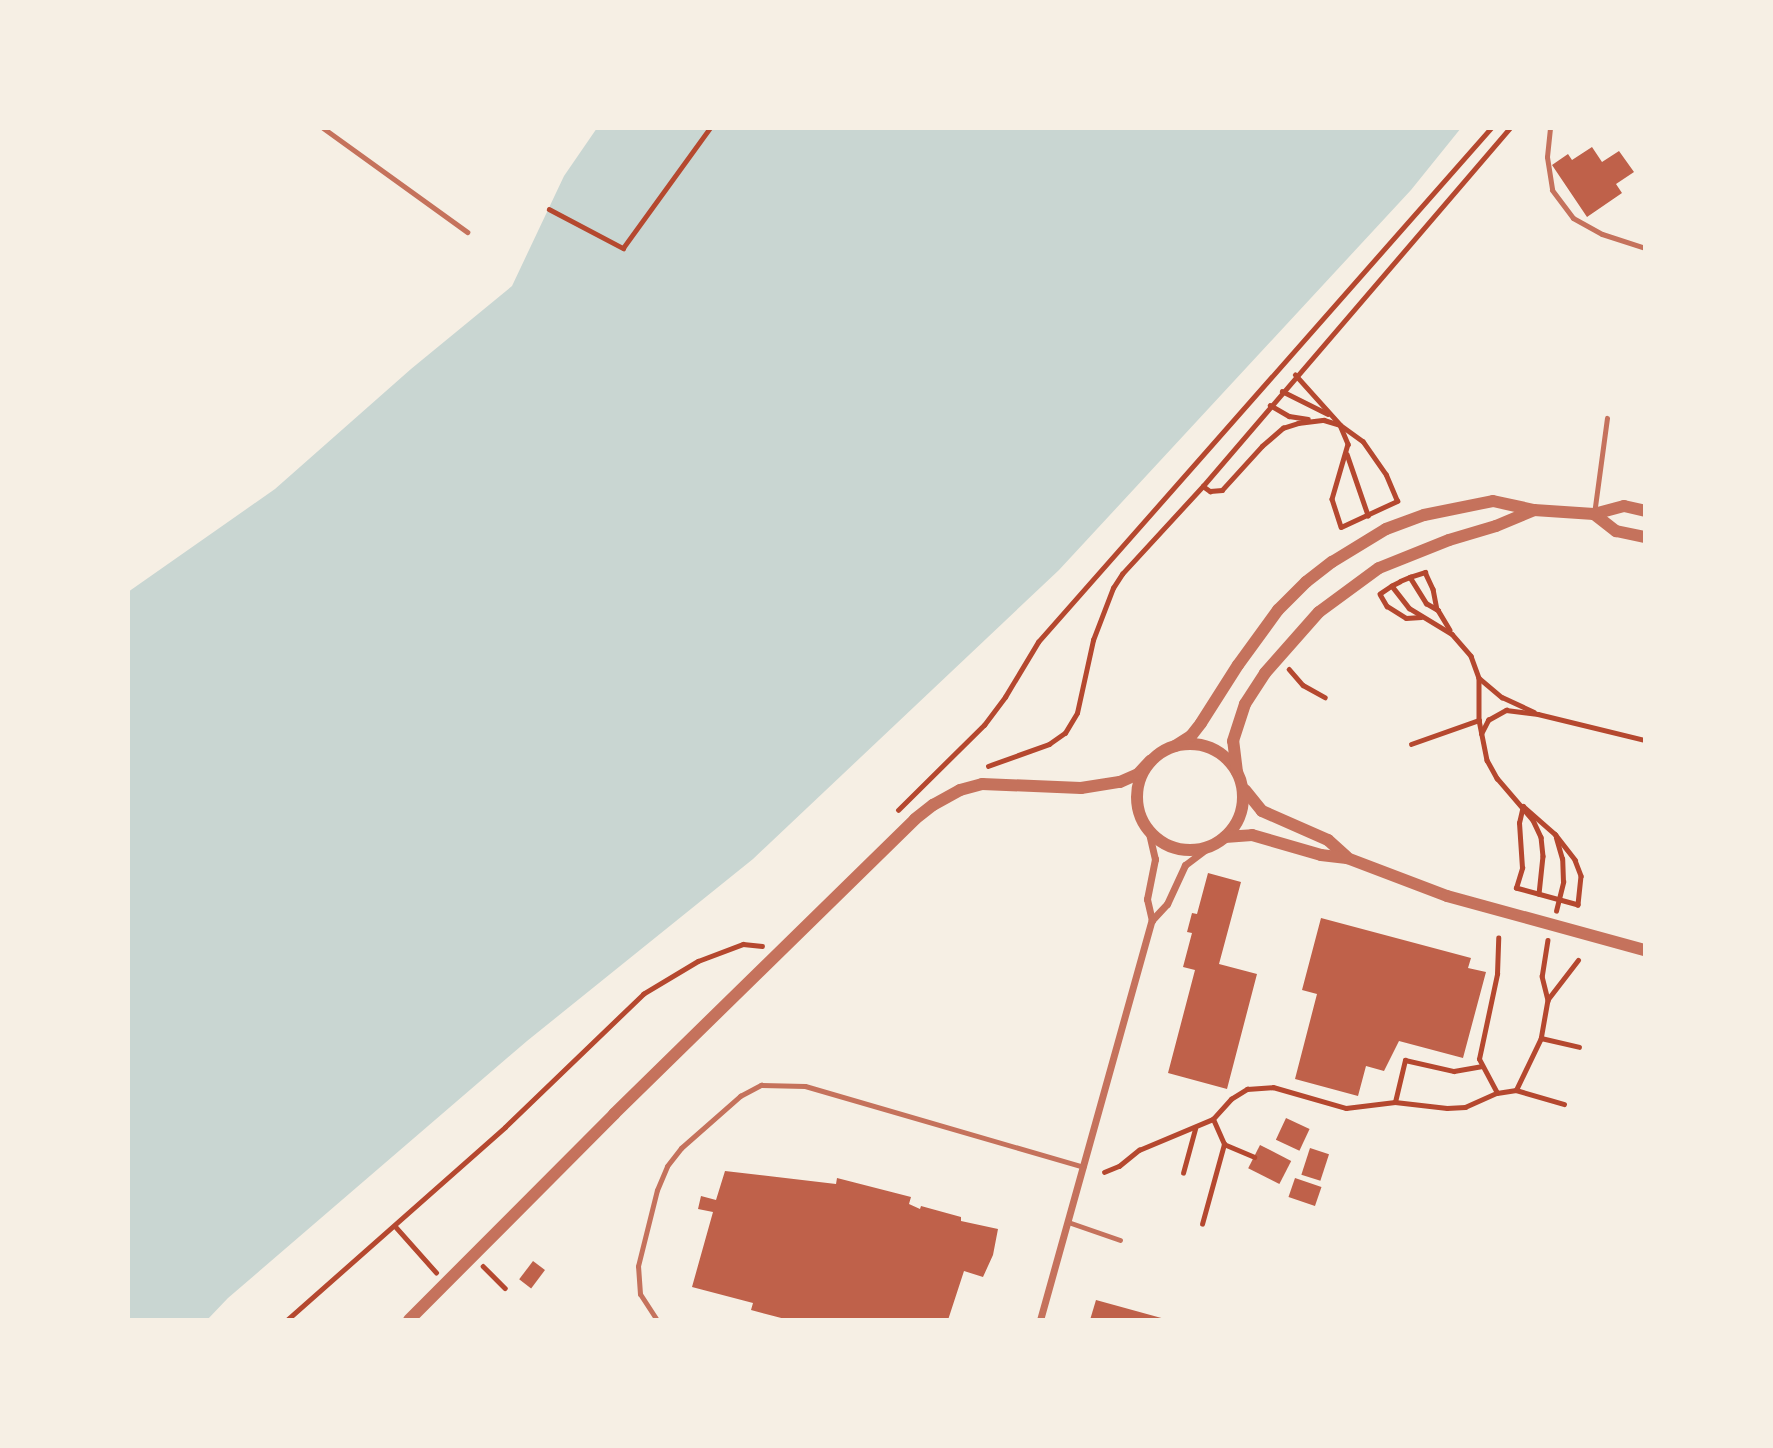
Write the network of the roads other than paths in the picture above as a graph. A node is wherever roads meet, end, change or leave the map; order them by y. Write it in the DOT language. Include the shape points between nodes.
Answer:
graph roads {
  1 [pos="323,128"];
  2 [pos="1550,128"];
  3 [pos="467,233"];
  4 [pos="1645,248"];
  5 [pos="1607,418"];
  6 [pos="1534,510"];
  7 [pos="1645,511"];
  8 [pos="1594,514"];
  9 [pos="1645,537"];
  10 [pos="1175,746"];
  11 [pos="1150,761"];
  12 [pos="1237,772"];
  13 [pos="1242,786"];
  14 [pos="1148,829"];
  15 [pos="1224,837"];
  16 [pos="1212,845"];
  17 [pos="1347,858"];
  18 [pos="1153,920"];
  19 [pos="1645,950"];
  20 [pos="1083,1167"];
  21 [pos="1068,1222"];
  22 [pos="1120,1240"];
  23 [pos="409,1320"];
  24 [pos="657,1320"];
  25 [pos="1040,1320"];
  1 -- 3 [label="lane"];
  2 -- 4 [label="lane" via="1547,157 1552,190 1573,218 1602,234"];
  5 -- 8 [label="lane"];
  6 -- 8 [label="street"];
  6 -- 10 [label="street" via="1493,501 1424,515 1386,529 1332,562 1278,610 1201,723"];
  6 -- 12 [label="street" via="1380,568 1319,612 1265,673 1245,704 1233,741"];
  7 -- 8 [label="street" via="1624,506"];
  8 -- 9 [label="street" via="1616,531"];
  10 -- 11 [label="street"];
  10 -- 12 [label="street" via="1204,745 1217,751"];
  11 -- 14 [label="street" via="1138,788 1139,809"];
  11 -- 23 [label="street" via="1138,774 1120,782 1081,788 982,784 933,805"];
  12 -- 13 [label="street"];
  13 -- 15 [label="street" via="1241,814"];
  13 -- 17 [label="street" via="1262,811 1328,840"];
  14 -- 16 [label="street" via="1164,842 1184,849"];
  14 -- 18 [label="street" via="1155,859 1147,899"];
  15 -- 16 [label="street"];
  15 -- 17 [label="street" via="1252,835"];
  16 -- 18 [label="street" via="1185,865 1167,904"];
  17 -- 19 [label="street" via="1447,896"];
  18 -- 20 [label="street"];
  20 -- 21 [label="street"];
  20 -- 24 [label="lane" via="805,1086 761,1085 740,1096 667,1166 639,1266 640,1294"];
  21 -- 22 [label="lane"];
  21 -- 25 [label="street"];
}
